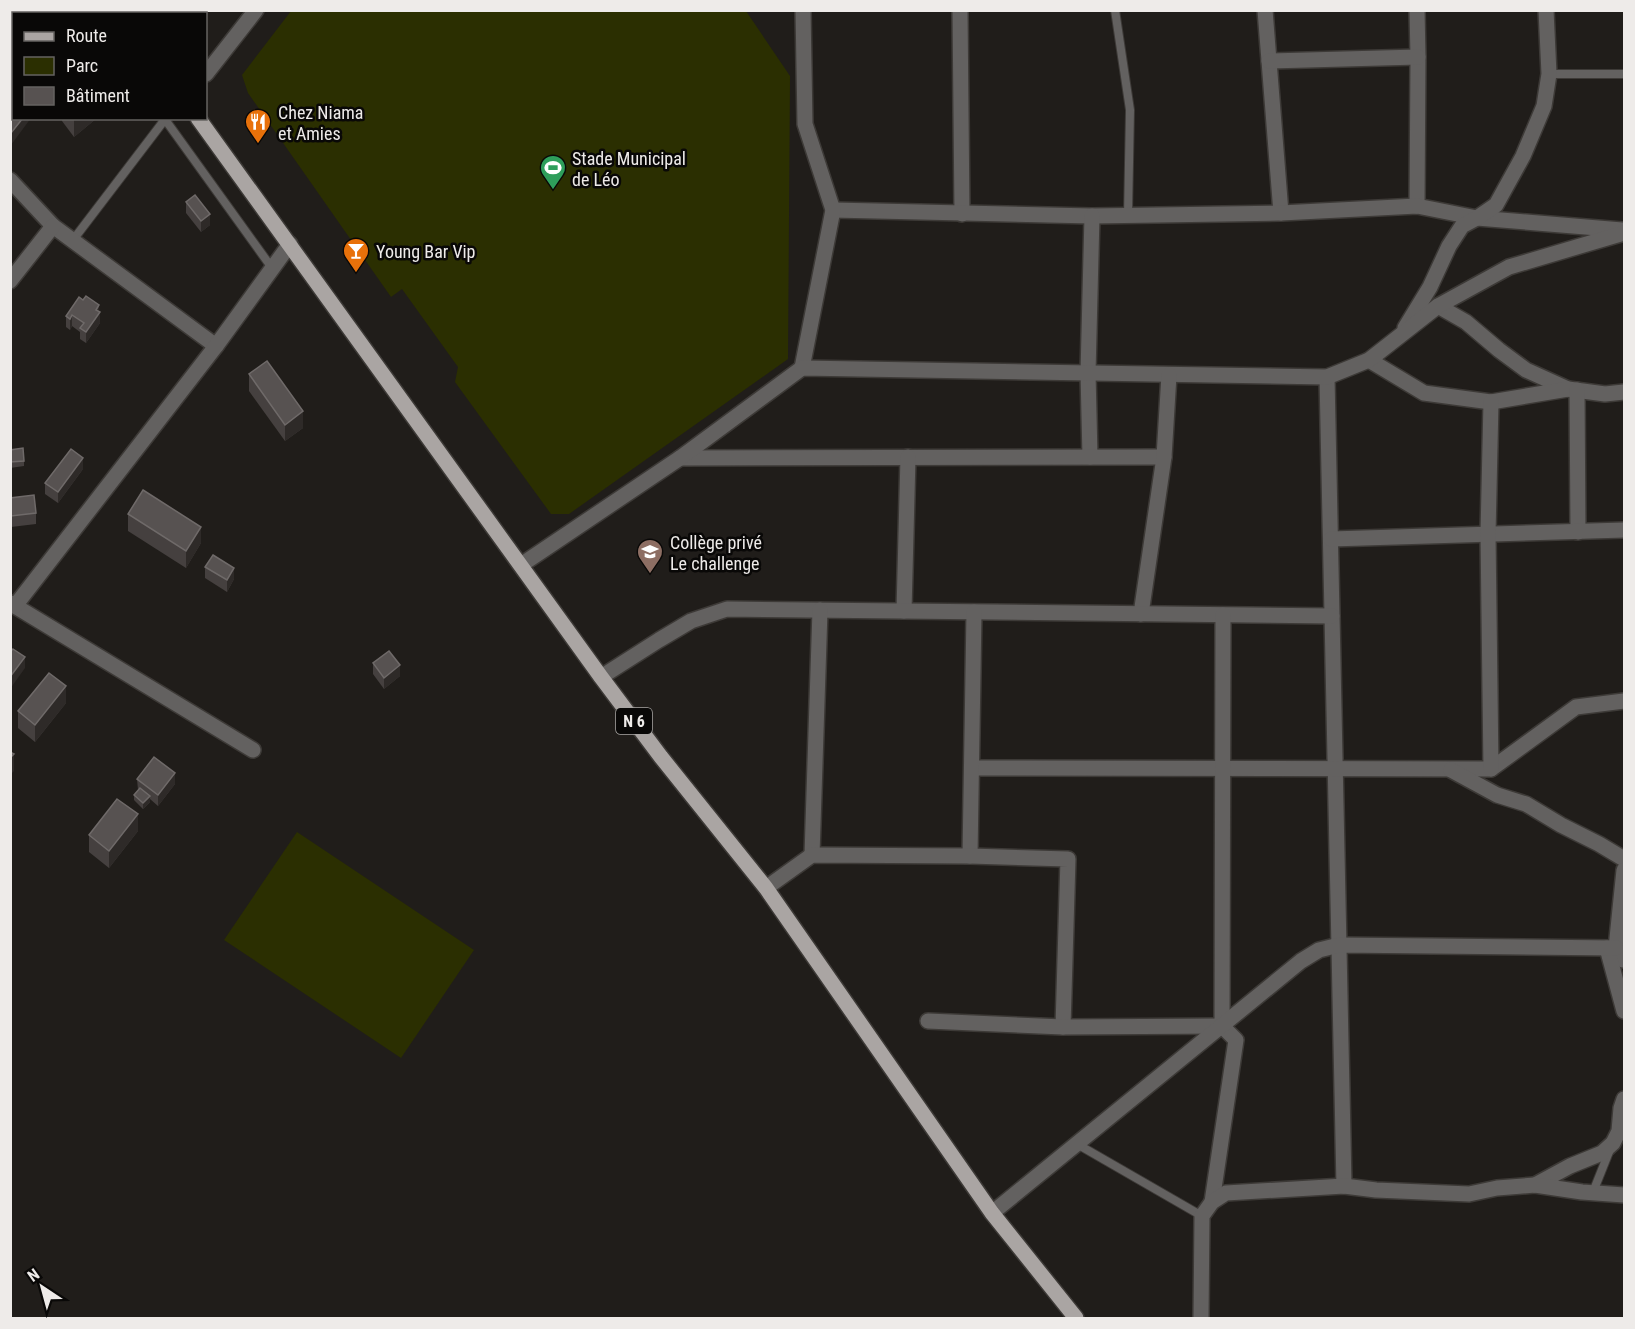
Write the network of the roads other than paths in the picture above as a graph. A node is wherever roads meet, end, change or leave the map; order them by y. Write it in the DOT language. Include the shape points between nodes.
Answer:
graph roads {
  1 [pos="256,10"];
  2 [pos="803,10"];
  3 [pos="960,10"];
  4 [pos="1115,10"];
  5 [pos="1265,10"];
  6 [pos="1417,10"];
  7 [pos="1546,10"];
  8 [pos="1418,57"];
  9 [pos="1269,61"];
  10 [pos="207,73"];
  11 [pos="1549,74"];
  12 [pos="1624,74"];
  13 [pos="164,120"];
  14 [pos="166,120"];
  15 [pos="199,120"];
  16 [pos="10,180"];
  17 [pos="1417,206"];
  18 [pos="833,210"];
  19 [pos="1281,213"];
  20 [pos="962,214"];
  21 [pos="1092,216"];
  22 [pos="1128,216"];
  23 [pos="1477,218"];
  24 [pos="53,226"];
  25 [pos="1624,232"];
  26 [pos="73,240"];
  27 [pos="290,244"];
  28 [pos="272,268"];
  29 [pos="10,281"];
  30 [pos="1438,306"];
  31 [pos="1399,338"];
  32 [pos="216,346"];
  33 [pos="1369,360"];
  34 [pos="801,368"];
  35 [pos="1088,373"];
  36 [pos="1169,375"];
  37 [pos="1327,377"];
  38 [pos="1572,389"];
  39 [pos="1624,393"];
  40 [pos="1491,402"];
  41 [pos="908,457"];
  42 [pos="1090,457"];
  43 [pos="1164,457"];
  44 [pos="680,458"];
  45 [pos="1624,530"];
  46 [pos="1578,532"];
  47 [pos="1488,534"];
  48 [pos="1330,539"];
  49 [pos="521,565"];
  50 [pos="13,604"];
  51 [pos="820,610"];
  52 [pos="904,611"];
  53 [pos="974,612"];
  54 [pos="1141,614"];
  55 [pos="1222,615"];
  56 [pos="1332,616"];
  57 [pos="601,677"];
  58 [pos="1624,701"];
  59 [pos="253,750"];
  60 [pos="1223,767"];
  61 [pos="1335,767"];
  62 [pos="972,768"];
  63 [pos="1448,768"];
  64 [pos="1491,769"];
  65 [pos="812,855"];
  66 [pos="970,856"];
  67 [pos="1624,858"];
  68 [pos="1624,870"];
  69 [pos="766,888"];
  70 [pos="1339,945"];
  71 [pos="1616,952"];
  72 [pos="1624,1011"];
  73 [pos="928,1021"];
  74 [pos="1222,1026"];
  75 [pos="1063,1027"];
  76 [pos="1624,1099"];
  77 [pos="1612,1143"];
  78 [pos="1077,1144"];
  79 [pos="1535,1185"];
  80 [pos="1344,1186"];
  81 [pos="1593,1192"];
  82 [pos="1624,1195"];
  83 [pos="1212,1202"];
  84 [pos="992,1213"];
  85 [pos="1202,1216"];
  86 [pos="1076,1318"];
  87 [pos="1201,1318"];
  1 -- 10 [label="street"];
  2 -- 18 [label="street" via="805,124"];
  3 -- 20 [label="street"];
  4 -- 22 [label="lane" via="1130,110"];
  5 -- 9 [label="street"];
  6 -- 8 [label="street"];
  7 -- 11 [label="street"];
  8 -- 9 [label="street"];
  8 -- 17 [label="street"];
  9 -- 19 [label="street"];
  11 -- 12 [label="lane"];
  11 -- 23 [label="street" via="1544,106 1523,156 1496,205"];
  13 -- 26 [label="lane"];
  14 -- 28 [label="lane"];
  15 -- 27 [label="main road, N 6"];
  16 -- 24 [label="street"];
  17 -- 19 [label="street"];
  17 -- 23 [label="street"];
  18 -- 20 [label="street"];
  18 -- 34 [label="street"];
  19 -- 22 [label="street"];
  20 -- 21 [label="street"];
  21 -- 22 [label="street"];
  21 -- 35 [label="street"];
  23 -- 25 [label="street"];
  23 -- 31 [label="street" via="1462,225"];
  24 -- 26 [label="street"];
  24 -- 29 [label="street"];
  25 -- 30 [label="street" via="1509,267"];
  26 -- 32 [label="street"];
  27 -- 28 [label="street"];
  27 -- 49 [label="main road, N 6"];
  28 -- 32 [label="street"];
  30 -- 31 [label="street"];
  30 -- 38 [label="street" via="1466,322 1526,370"];
  31 -- 33 [label="street"];
  32 -- 50 [label="street"];
  33 -- 37 [label="street"];
  33 -- 40 [label="street" via="1424,393"];
  34 -- 35 [label="street"];
  34 -- 44 [label="street"];
  35 -- 36 [label="street"];
  35 -- 42 [label="street"];
  36 -- 37 [label="street"];
  36 -- 43 [label="street"];
  37 -- 48 [label="street"];
  38 -- 39 [label="street"];
  38 -- 40 [label="street"];
  38 -- 46 [label="street"];
  40 -- 47 [label="street"];
  41 -- 42 [label="street"];
  41 -- 44 [label="street"];
  41 -- 52 [label="street"];
  42 -- 43 [label="street"];
  43 -- 54 [label="street"];
  44 -- 49 [label="street"];
  45 -- 46 [label="street"];
  46 -- 47 [label="street"];
  47 -- 48 [label="street"];
  47 -- 64 [label="street"];
  48 -- 56 [label="street"];
  49 -- 57 [label="main road, N 6"];
  50 -- 59 [label="street"];
  51 -- 52 [label="street"];
  51 -- 57 [label="street" via="727,609 691,621"];
  51 -- 65 [label="street"];
  52 -- 53 [label="street"];
  53 -- 54 [label="street"];
  53 -- 62 [label="street"];
  54 -- 55 [label="street"];
  55 -- 56 [label="street"];
  55 -- 60 [label="street"];
  56 -- 61 [label="street"];
  57 -- 69 [label="main road, N 6"];
  58 -- 64 [label="street" via="1576,707"];
  60 -- 61 [label="street"];
  60 -- 62 [label="street"];
  60 -- 74 [label="street"];
  61 -- 63 [label="street"];
  61 -- 70 [label="street"];
  62 -- 66 [label="street"];
  63 -- 64 [label="street"];
  63 -- 67 [label="street" via="1497,795 1526,804"];
  65 -- 66 [label="street"];
  65 -- 69 [label="street"];
  66 -- 75 [label="street" via="1068,859"];
  68 -- 71 [label="street"];
  69 -- 84 [label="main road, N 6"];
  70 -- 71 [label="street"];
  70 -- 74 [label="street" via="1319,950 1301,961"];
  70 -- 80 [label="street"];
  71 -- 72 [label="street"];
  73 -- 75 [label="street"];
  74 -- 75 [label="street"];
  74 -- 78 [label="street"];
  74 -- 83 [label="street" via="1236,1040"];
  76 -- 77 [label="street" via="1619,1131"];
  77 -- 79 [label="street" via="1602,1153"];
  77 -- 81 [label="lane"];
  78 -- 84 [label="street"];
  78 -- 85 [label="lane"];
  79 -- 80 [label="street" via="1469,1194"];
  79 -- 81 [label="street"];
  80 -- 83 [label="street" via="1226,1193"];
  81 -- 82 [label="street"];
  83 -- 85 [label="street"];
  84 -- 86 [label="main road, N 6"];
  85 -- 87 [label="street"];
}
